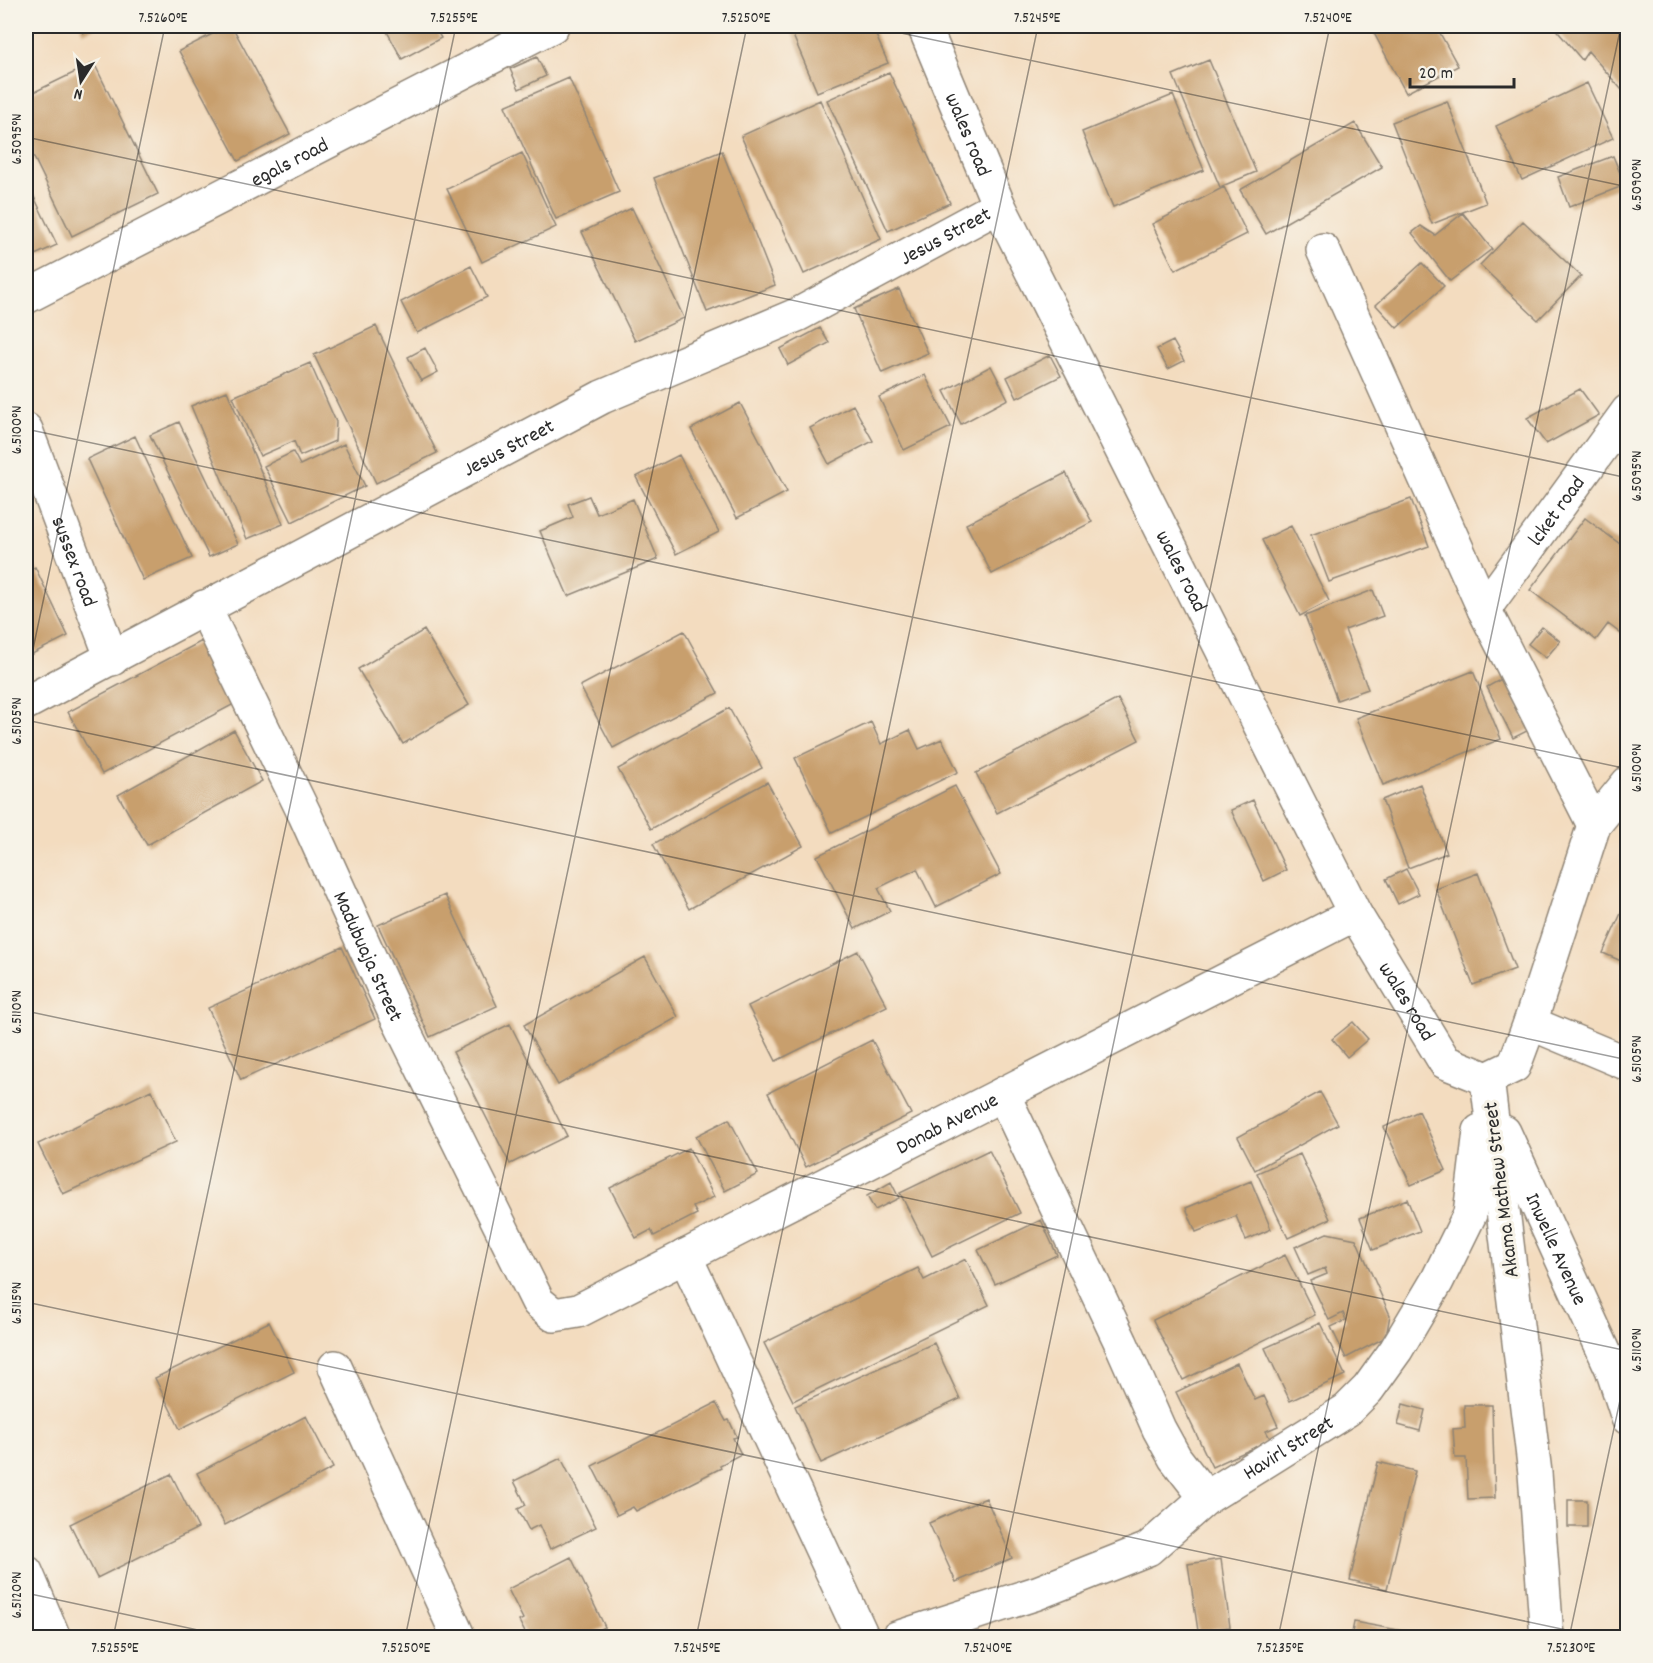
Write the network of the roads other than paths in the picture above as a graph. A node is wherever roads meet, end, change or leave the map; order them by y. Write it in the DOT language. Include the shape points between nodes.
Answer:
graph roads {
  1 [pos="552,26"];
  2 [pos="924,26"];
  3 [pos="999,206"];
  4 [pos="1323,250"];
  5 [pos="26,297"];
  6 [pos="1628,411"];
  7 [pos="26,430"];
  8 [pos="204,607"];
  9 [pos="1484,609"];
  10 [pos="112,659"];
  11 [pos="26,704"];
  12 [pos="1628,783"];
  13 [pos="1594,825"];
  14 [pos="1355,914"];
  15 [pos="1530,1023"];
  16 [pos="1628,1064"];
  17 [pos="1486,1078"];
  18 [pos="1003,1094"];
  19 [pos="686,1256"];
  20 [pos="538,1302"];
  21 [pos="335,1366"];
  22 [pos="1628,1418"];
  23 [pos="1206,1498"];
  24 [pos="26,1572"];
  25 [pos="54,1638"];
  26 [pos="459,1638"];
  27 [pos="864,1638"];
  28 [pos="897,1638"];
  29 [pos="1547,1638"];
  1 -- 5 [label="street, egals road"];
  2 -- 3 [label="street, wales road"];
  3 -- 8 [label="street, Jesus Street" via="799,314 602,397"];
  3 -- 14 [label="street, wales road"];
  4 -- 9 [label="street"];
  6 -- 9 [label="street, lcket road"];
  7 -- 10 [label="street, sussex road"];
  8 -- 10 [label="street, Jesus Street"];
  8 -- 20 [label="street, Madubuaja Street" via="305,814 399,1022"];
  9 -- 13 [label="street"];
  10 -- 11 [label="street, Jesus Street"];
  12 -- 13 [label="street, Akama Mathew Street"];
  13 -- 15 [label="street, Akama Mathew Street"];
  14 -- 17 [label="street, wales road" via="1445,1062"];
  14 -- 18 [label="street, Donab Avenue"];
  15 -- 16 [label="street"];
  15 -- 17 [label="street, Akama Mathew Street" via="1514,1066"];
  17 -- 22 [label="street, Inwelle Avenue" via="1508,1144 1612,1370"];
  17 -- 23 [label="street, Havirl Street" via="1470,1214 1437,1281 1396,1350 1347,1410"];
  17 -- 29 [label="street, Akama Mathew Street" via="1535,1473"];
  18 -- 19 [label="street, Donab Avenue"];
  18 -- 23 [label="street" via="1159,1429 1175,1458"];
  19 -- 20 [label="street, Donab Avenue" via="578,1311 554,1315"];
  19 -- 27 [label="street"];
  21 -- 26 [label="street"];
  23 -- 28 [label="street, Havirl Street" via="1148,1549 1037,1593"];
  24 -- 25 [label="street"];
}
